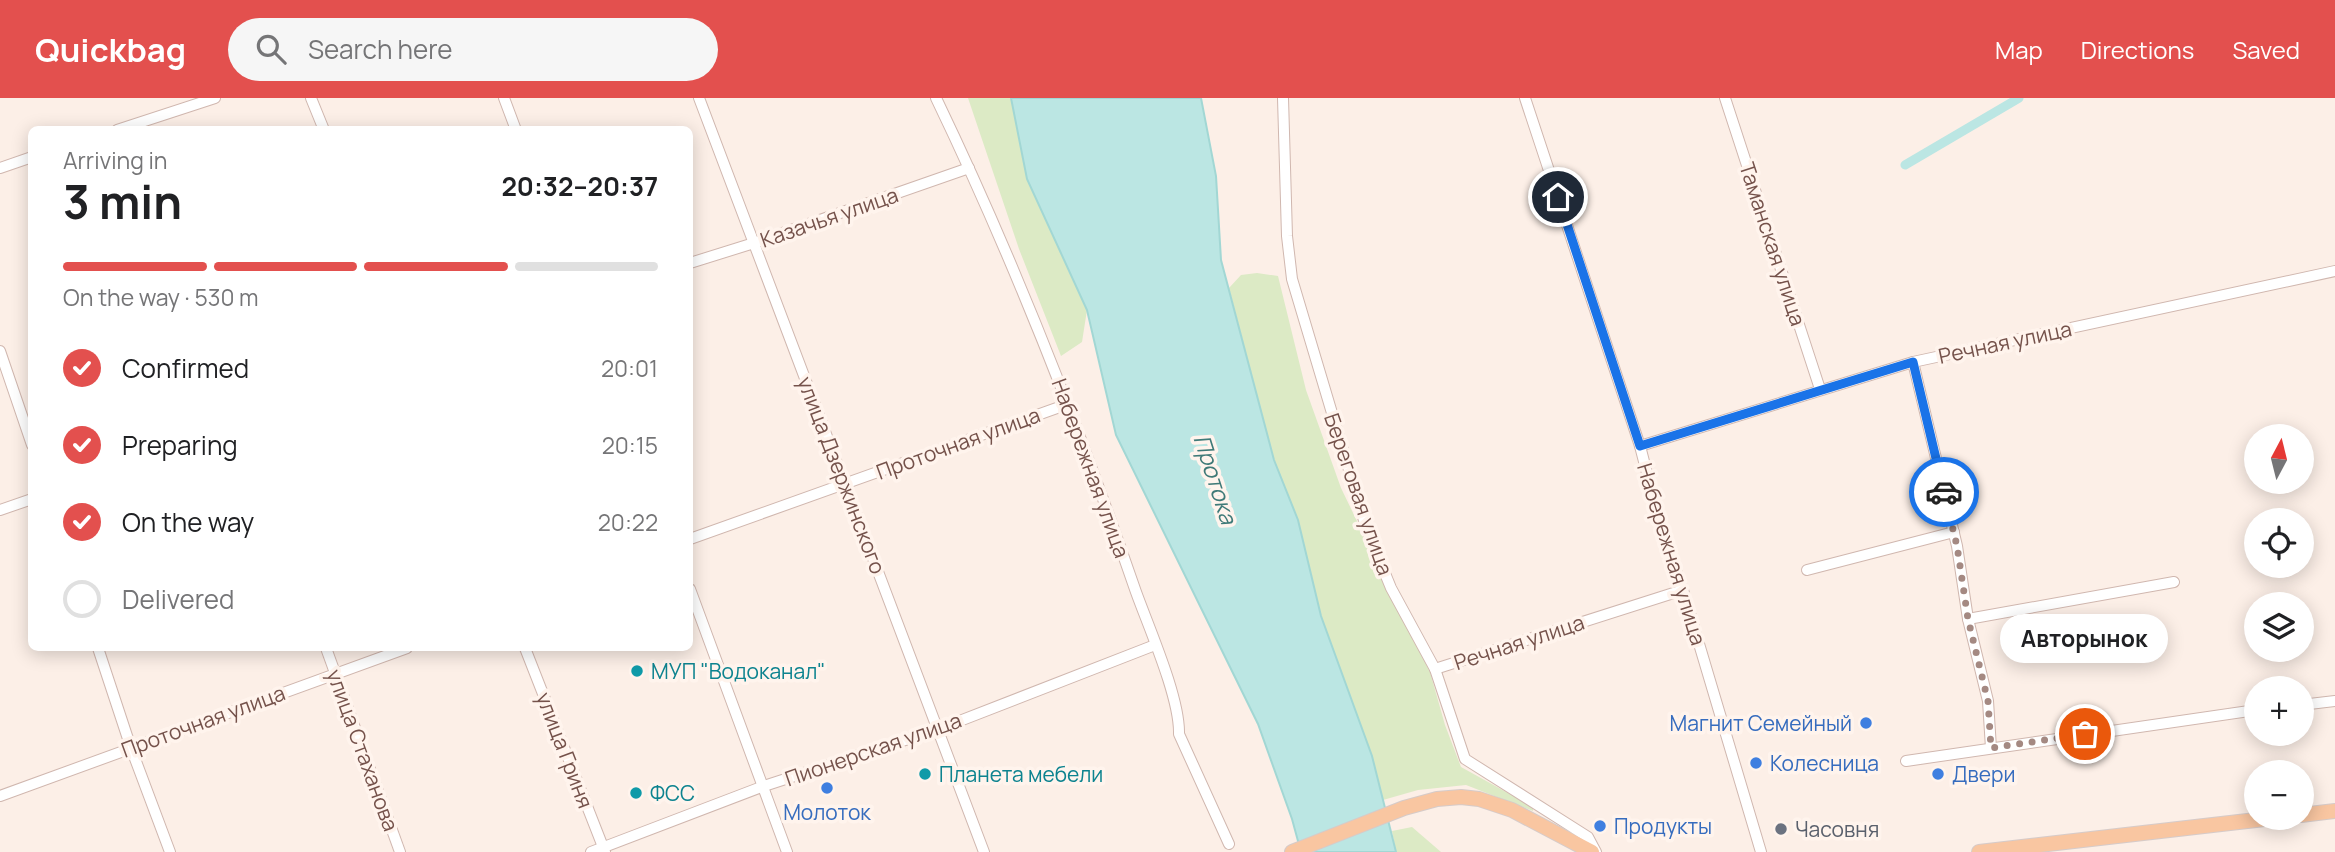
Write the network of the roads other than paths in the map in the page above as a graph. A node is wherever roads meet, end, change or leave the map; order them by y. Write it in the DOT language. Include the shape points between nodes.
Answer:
graph roads {
  1 [pos="215,98"];
  2 [pos="312,98"];
  3 [pos="504,98"];
  4 [pos="699,98"];
  5 [pos="936,98"];
  6 [pos="1283,98"];
  7 [pos="1525,98"];
  8 [pos="1725,98"];
  9 [pos="131,126"];
  10 [pos="322,126"];
  11 [pos="514,126"];
  12 [pos="28,159"];
  13 [pos="0,168"];
  14 [pos="969,168"];
  15 [pos="754,243"];
  16 [pos="693,262"];
  17 [pos="2335,271"];
  18 [pos="0,351"];
  19 [pos="1913,362"];
  20 [pos="1820,390"];
  21 [pos="1068,404"];
  22 [pos="28,434"];
  23 [pos="1640,446"];
  24 [pos="846,484"];
  25 [pos="28,500"];
  26 [pos="0,510"];
  27 [pos="1954,532"];
  28 [pos="693,538"];
  29 [pos="1807,570"];
  30 [pos="2175,582"];
  31 [pos="1684,590"];
  32 [pos="693,597"];
  33 [pos="1968,619"];
  34 [pos="1155,645"];
  35 [pos="99,651"];
  36 [pos="327,651"];
  37 [pos="398,651"];
  38 [pos="526,651"];
  39 [pos="1435,669"];
  40 [pos="335,673"];
  41 [pos="2335,701"];
  42 [pos="2314,703"];
  43 [pos="2244,712"];
  44 [pos="939,729"];
  45 [pos="131,748"];
  46 [pos="1991,748"];
  47 [pos="1906,761"];
  48 [pos="764,786"];
  49 [pos="0,796"];
  50 [pos="2335,811"];
  51 [pos="2314,813"];
  52 [pos="2244,821"];
  53 [pos="1229,844"];
  54 [pos="604,850"];
  55 [pos="170,852"];
  56 [pos="400,852"];
  57 [pos="591,852"];
  58 [pos="787,852"];
  59 [pos="984,852"];
  60 [pos="1292,852"];
  61 [pos="1594,852"];
  62 [pos="1761,852"];
  63 [pos="1979,852"];
  1 -- 9 [label="street"];
  2 -- 10 [label="street"];
  3 -- 11 [label="street"];
  4 -- 15 [label="street, улица Дзержинского"];
  5 -- 14 [label="street, Набережная улица"];
  6 -- 39 [label="street, Береговая улица" via="1292,279 1366,527 1391,587"];
  7 -- 23 [label="street, Набережная улица"];
  8 -- 20 [label="street, Таманская улица"];
  12 -- 13 [label="street"];
  14 -- 15 [label="street, Казачья улица"];
  14 -- 21 [label="street, Набережная улица"];
  15 -- 16 [label="street, Казачья улица"];
  15 -- 24 [label="street, улица Дзержинского"];
  17 -- 19 [label="street, Речная улица"];
  18 -- 22 [label="street"];
  19 -- 20 [label="street, Речная улица"];
  19 -- 27 [label="street"];
  20 -- 23 [label="street, Речная улица"];
  21 -- 24 [label="street, Проточная улица"];
  21 -- 34 [label="street, Набережная улица"];
  23 -- 31 [label="street, Набережная улица" via="1662,531"];
  24 -- 28 [label="street, Проточная улица"];
  24 -- 44 [label="street, улица Дзержинского"];
  25 -- 26 [label="street"];
  27 -- 29 [label="street"];
  27 -- 33 [label="street"];
  30 -- 33 [label="street"];
  31 -- 39 [label="street, Речная улица"];
  31 -- 62 [label="street, Набережная улица"];
  32 -- 48 [label="street"];
  33 -- 46 [label="street" via="1988,701"];
  34 -- 44 [label="street, Пионерская улица"];
  34 -- 53 [label="street, Набережная улица" via="1180,722 1179,734"];
  35 -- 45 [label="street"];
  36 -- 40 [label="street, улица Стаханова"];
  37 -- 40 [label="street, Проточная улица"];
  38 -- 54 [label="street, улица Гриня"];
  39 -- 61 [label="street, Береговая улица" via="1465,759 1588,837"];
  40 -- 45 [label="street, Проточная улица"];
  40 -- 56 [label="street, улица Стаханова"];
  41 -- 42 [label="street"];
  43 -- 46 [label="street"];
  44 -- 48 [label="street, Пионерская улица"];
  44 -- 59 [label="street, улица Дзержинского"];
  45 -- 49 [label="street, Проточная улица"];
  45 -- 55 [label="street"];
  46 -- 47 [label="street"];
  48 -- 54 [label="street, Пионерская улица"];
  48 -- 58 [label="street"];
  50 -- 51 [label="main road"];
  52 -- 63 [label="main road"];
  54 -- 57 [label="street, Пионерская улица"];
  60 -- 61 [label="main road" via="1404,808 1461,797 1512,810"];
}
